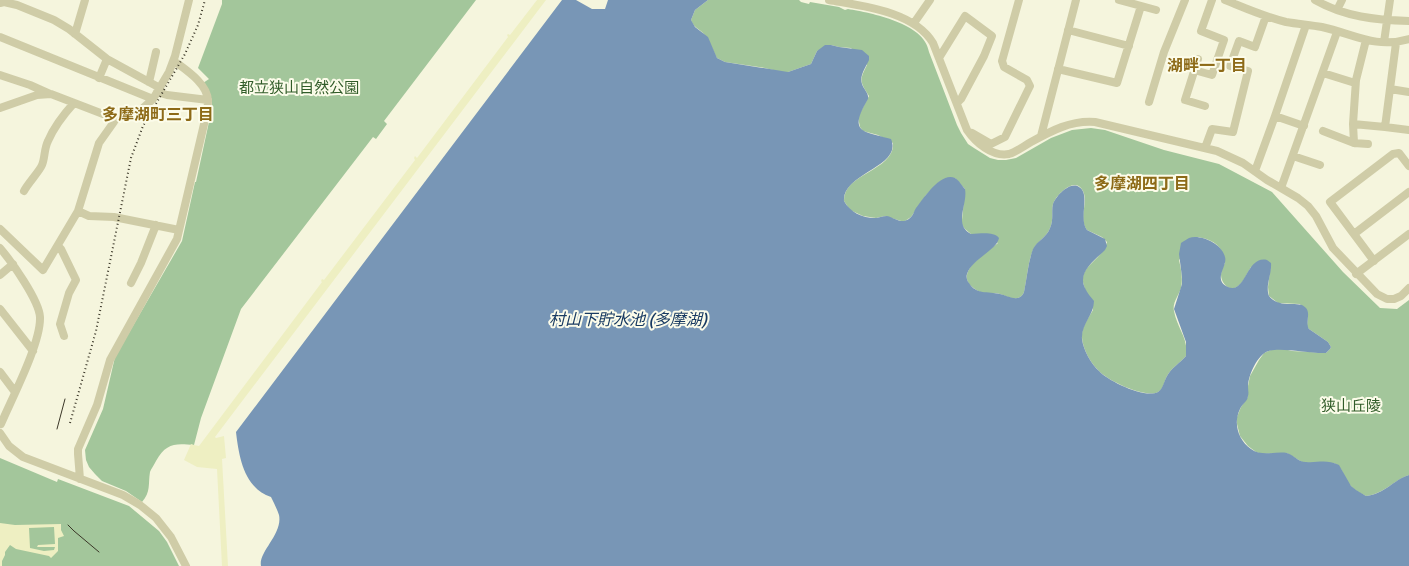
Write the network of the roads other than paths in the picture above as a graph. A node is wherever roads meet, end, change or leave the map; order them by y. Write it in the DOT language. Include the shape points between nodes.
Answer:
graph roads {
  1 [pos="85,0"];
  2 [pos="189,0"];
  3 [pos="829,0"];
  4 [pos="930,0"];
  5 [pos="1018,0"];
  6 [pos="1076,0"];
  7 [pos="1119,0"];
  8 [pos="1185,0"];
  9 [pos="1212,0"];
  10 [pos="1225,0"];
  11 [pos="1315,0"];
  12 [pos="1342,0"];
  13 [pos="1390,0"];
  14 [pos="0,3"];
  15 [pos="1141,6"];
  16 [pos="1156,10"];
  17 [pos="1337,10"];
  18 [pos="1266,16"];
  19 [pos="1387,19"];
  20 [pos="1409,20"];
  21 [pos="914,24"];
  22 [pos="1306,25"];
  23 [pos="1068,30"];
  24 [pos="1337,32"];
  25 [pos="75,34"];
  26 [pos="0,37"];
  27 [pos="1409,39"];
  28 [pos="1366,40"];
  29 [pos="1384,42"];
  30 [pos="1396,43"];
  31 [pos="1129,46"];
  32 [pos="156,52"];
  33 [pos="108,58"];
  34 [pos="939,58"];
  35 [pos="1198,59"];
  36 [pos="174,61"];
  37 [pos="1058,69"];
  38 [pos="1194,70"];
  39 [pos="1323,73"];
  40 [pos="0,75"];
  41 [pos="99,78"];
  42 [pos="149,82"];
  43 [pos="1355,83"];
  44 [pos="1390,89"];
  45 [pos="159,90"];
  46 [pos="1409,92"];
  47 [pos="51,94"];
  48 [pos="153,99"];
  49 [pos="208,100"];
  50 [pos="74,102"];
  51 [pos="1149,102"];
  52 [pos="956,103"];
  53 [pos="1204,106"];
  54 [pos="0,108"];
  55 [pos="1275,116"];
  56 [pos="116,120"];
  57 [pos="1353,124"];
  58 [pos="1304,126"];
  59 [pos="1385,128"];
  60 [pos="967,130"];
  61 [pos="1409,130"];
  62 [pos="1323,131"];
  63 [pos="1041,136"];
  64 [pos="1354,143"];
  65 [pos="1368,144"];
  66 [pos="1205,148"];
  67 [pos="1293,156"];
  68 [pos="1320,165"];
  69 [pos="1409,166"];
  70 [pos="1255,171"];
  71 [pos="1281,188"];
  72 [pos="24,191"];
  73 [pos="1409,192"];
  74 [pos="78,212"];
  75 [pos="156,225"];
  76 [pos="0,229"];
  77 [pos="180,230"];
  78 [pos="1354,234"];
  79 [pos="1409,234"];
  80 [pos="58,246"];
  81 [pos="0,248"];
  82 [pos="1374,261"];
  83 [pos="13,264"];
  84 [pos="1356,274"];
  85 [pos="0,275"];
  86 [pos="131,283"];
  87 [pos="1409,288"];
  88 [pos="0,309"];
  89 [pos="64,336"];
  90 [pos="33,351"];
  91 [pos="0,372"];
  92 [pos="15,392"];
  93 [pos="1,424"];
  94 [pos="0,433"];
  95 [pos="80,479"];
  96 [pos="186,566"];
  1 -- 25 [label="street"];
  2 -- 36 [label="street"];
  3 -- 21 [label="street" via="885,11"];
  4 -- 21 [label="street"];
  5 -- 60 [label="street" via="1002,61 1004,67 1027,80 1030,86 1005,137 991,144"];
  6 -- 23 [label="street"];
  7 -- 15 [label="street"];
  8 -- 51 [label="street" via="1164,52"];
  9 -- 38 [label="street" via="1201,31 1224,40 1212,75"];
  10 -- 18 [label="street"];
  11 -- 17 [label="street"];
  12 -- 17 [label="street"];
  13 -- 19 [label="street"];
  14 -- 25 [label="street" via="30,9 58,22"];
  15 -- 16 [label="street"];
  15 -- 31 [label="street"];
  17 -- 19 [label="street" via="1364,17"];
  18 -- 22 [label="street"];
  18 -- 66 [label="street" via="1255,47 1239,41 1230,66 1248,71 1233,132 1212,129"];
  19 -- 20 [label="street"];
  19 -- 29 [label="street"];
  21 -- 34 [label="street" via="927,34"];
  22 -- 24 [label="street"];
  22 -- 55 [label="street"];
  23 -- 31 [label="street"];
  23 -- 37 [label="street"];
  24 -- 28 [label="street"];
  24 -- 39 [label="street"];
  25 -- 33 [label="street"];
  26 -- 41 [label="street"];
  27 -- 30 [label="street"];
  28 -- 29 [label="street"];
  28 -- 43 [label="street"];
  29 -- 30 [label="street"];
  30 -- 44 [label="street"];
  31 -- 37 [label="street" via="1117,83"];
  32 -- 42 [label="street"];
  33 -- 41 [label="street"];
  33 -- 42 [label="street"];
  34 -- 52 [label="street"];
  34 -- 52 [label="street" via="965,16 992,36 981,62 961,99"];
  35 -- 38 [label="street"];
  36 -- 45 [label="street"];
  36 -- 49 [label="street" via="202,86"];
  37 -- 63 [label="street"];
  38 -- 53 [label="street" via="1185,100"];
  39 -- 43 [label="street"];
  39 -- 58 [label="street"];
  40 -- 47 [label="street"];
  41 -- 48 [label="street"];
  42 -- 45 [label="street"];
  43 -- 57 [label="street"];
  44 -- 46 [label="street"];
  44 -- 59 [label="street"];
  45 -- 48 [label="street"];
  45 -- 49 [label="street" via="167,95"];
  47 -- 50 [label="street"];
  47 -- 54 [label="street" via="37,95"];
  48 -- 56 [label="street" via="142,108"];
  49 -- 77 [label="street"];
  50 -- 56 [label="street"];
  50 -- 72 [label="street" via="60,118 47,142 42,166"];
  52 -- 60 [label="street"];
  55 -- 58 [label="street"];
  55 -- 70 [label="street"];
  56 -- 74 [label="street" via="97,147"];
  57 -- 59 [label="street"];
  57 -- 64 [label="street"];
  58 -- 67 [label="street"];
  59 -- 61 [label="street"];
  60 -- 63 [label="street" via="980,145 1000,154 1013,152"];
  62 -- 64 [label="street"];
  63 -- 66 [label="street" via="1071,123 1089,122"];
  64 -- 65 [label="street"];
  66 -- 70 [label="street" via="1232,157"];
  67 -- 68 [label="street"];
  67 -- 71 [label="street"];
  69 -- 78 [label="street" via="1399,153 1393,154 1330,202"];
  70 -- 71 [label="street"];
  71 -- 84 [label="street" via="1308,206 1333,248"];
  73 -- 78 [label="street"];
  74 -- 75 [label="street" via="89,216 114,217"];
  74 -- 80 [label="street"];
  75 -- 77 [label="street"];
  75 -- 86 [label="street"];
  76 -- 80 [label="street" via="42,270"];
  77 -- 95 [label="street" via="170,254 110,360 97,405 78,449"];
  78 -- 82 [label="street"];
  79 -- 82 [label="street"];
  80 -- 89 [label="street" via="76,280 69,293 60,324"];
  81 -- 83 [label="street"];
  82 -- 84 [label="street"];
  83 -- 85 [label="street"];
  83 -- 90 [label="street" via="33,298 40,316"];
  84 -- 87 [label="street" via="1376,294 1387,299 1397,298"];
  88 -- 90 [label="street"];
  90 -- 92 [label="street"];
  91 -- 92 [label="street"];
  92 -- 93 [label="street"];
  94 -- 95 [label="street" via="9,446 23,457"];
  95 -- 96 [label="street" via="132,500 156,518 171,537"];
}
